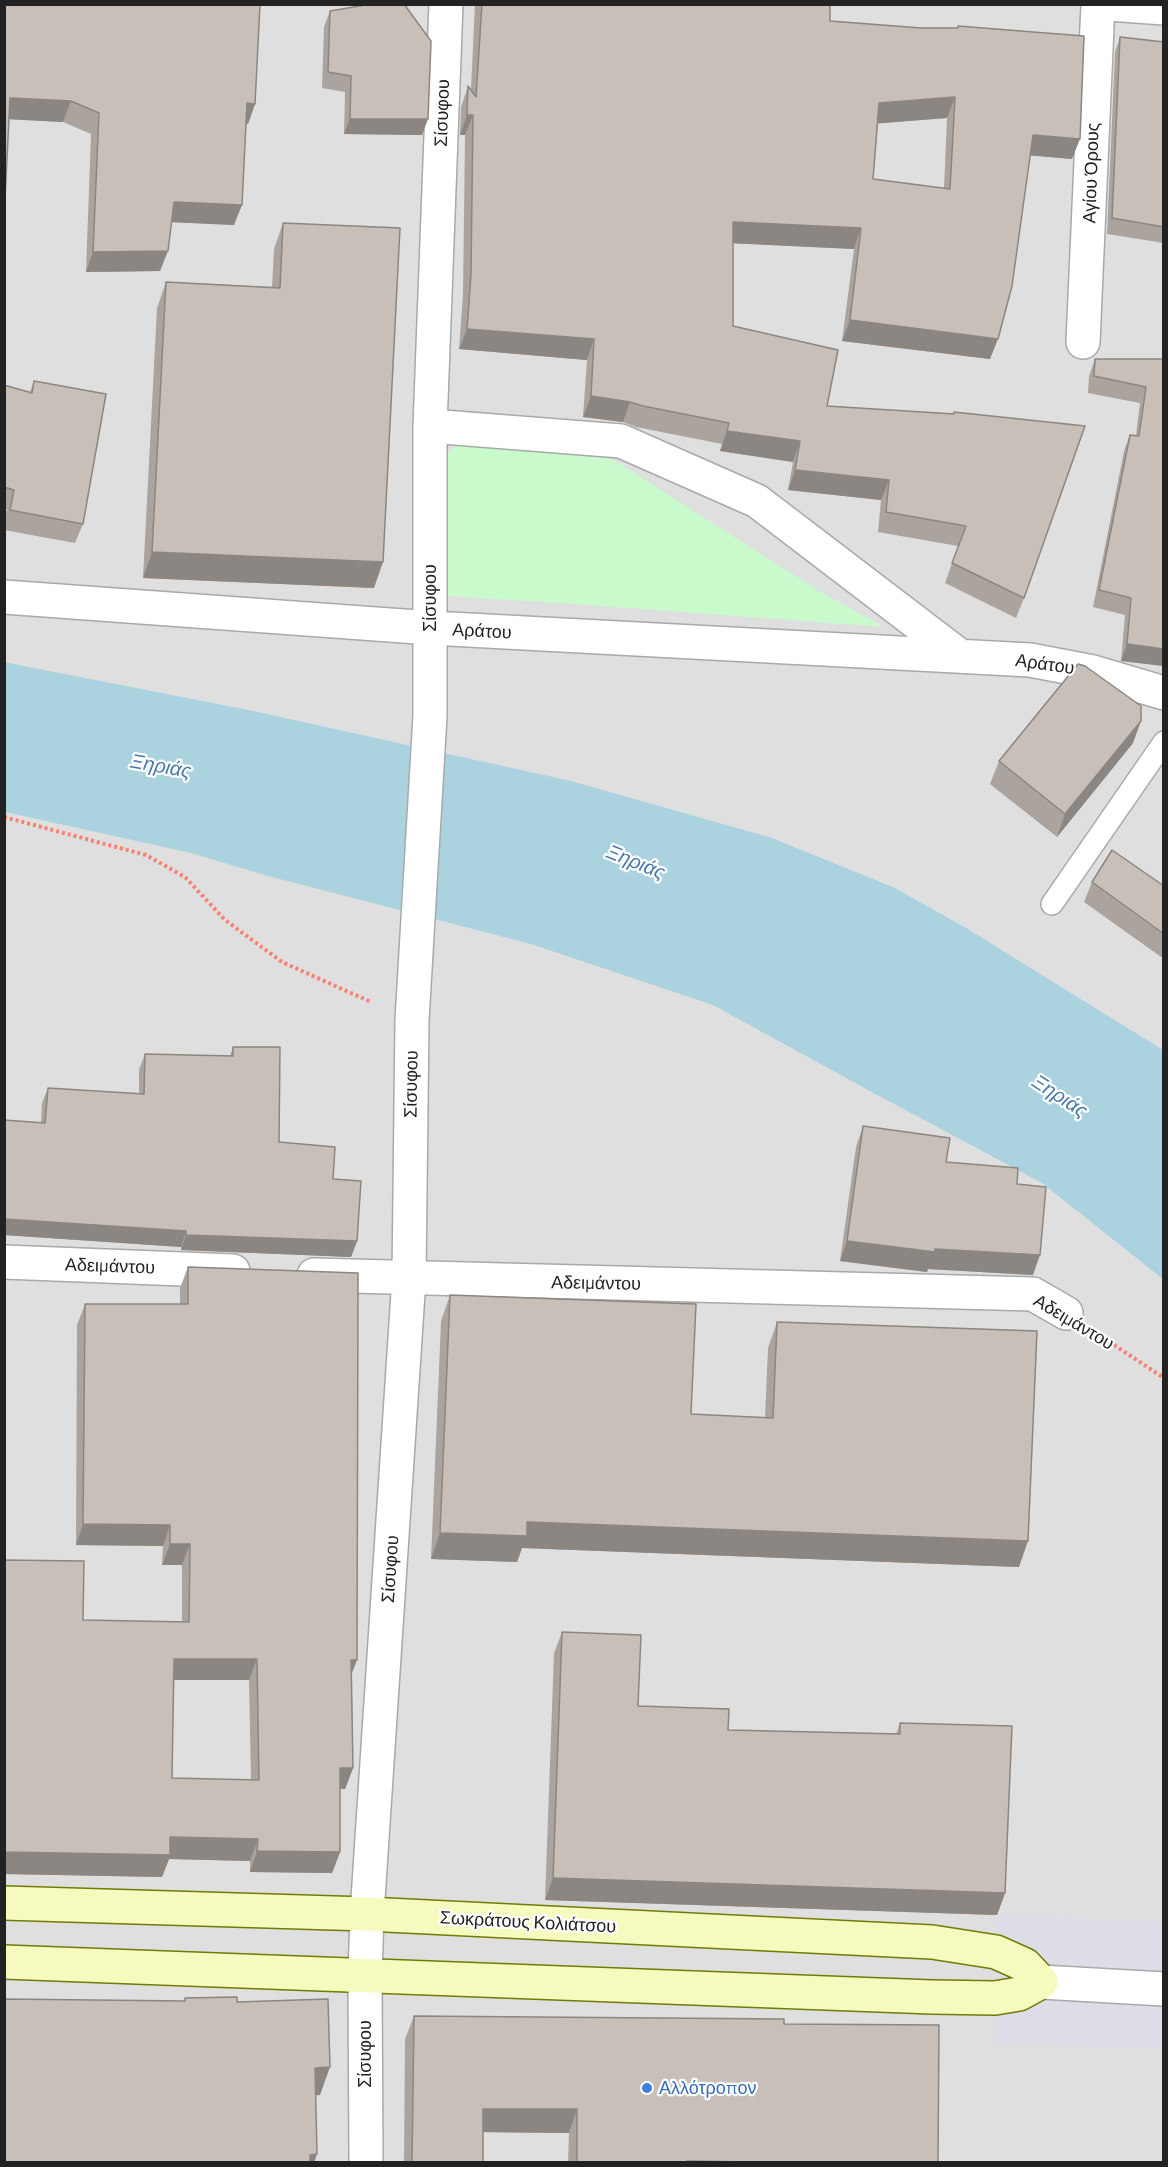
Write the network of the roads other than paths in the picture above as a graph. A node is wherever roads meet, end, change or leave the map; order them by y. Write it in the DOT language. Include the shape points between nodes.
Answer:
graph roads {
  1 [pos="446,4"];
  2 [pos="1098,4"];
  3 [pos="1108,4"];
  4 [pos="1164,8"];
  5 [pos="1083,342"];
  6 [pos="430,426"];
  7 [pos="4,597"];
  8 [pos="430,628"];
  9 [pos="960,656"];
  10 [pos="1164,693"];
  11 [pos="1164,742"];
  12 [pos="1052,904"];
  13 [pos="4,1262"];
  14 [pos="409,1278"];
  15 [pos="1066,1313"];
  16 [pos="4,1903"];
  17 [pos="367,1914"];
  18 [pos="4,1962"];
  19 [pos="365,1975"];
  20 [pos="1041,1982"];
  21 [pos="1164,1989"];
  22 [pos="366,2163"];
  1 -- 6 [label="street, Σίσυφου"];
  2 -- 5 [label="street, Αγίου Όρους"];
  3 -- 4 [label="street"];
  6 -- 8 [label="street, Σίσυφου"];
  6 -- 9 [label="street" via="621,441 757,501"];
  7 -- 8 [label="street, Αράτου"];
  8 -- 9 [label="street, Αράτου"];
  8 -- 14 [label="street, Σίσυφου" via="430,716 412,1020"];
  9 -- 10 [label="street, Αράτου" via="1047,663"];
  11 -- 12 [label="lane"];
  13 -- 14 [label="street, Αδειμάντου"];
  14 -- 15 [label="street, Αδειμάντου" via="1033,1294"];
  14 -- 17 [label="street, Σίσυφου"];
  16 -- 17 [label="street, Σωκράτους Κολιάτσου"];
  17 -- 19 [label="street, Σίσυφου"];
  17 -- 20 [label="street, Σωκράτους Κολιάτσου" via="932,1942 996,1952 1025,1965"];
  18 -- 19 [label="street"];
  19 -- 20 [label="street" via="995,1998 1019,1994"];
  19 -- 22 [label="street, Σίσυφου"];
  20 -- 21 [label="street"];
}
